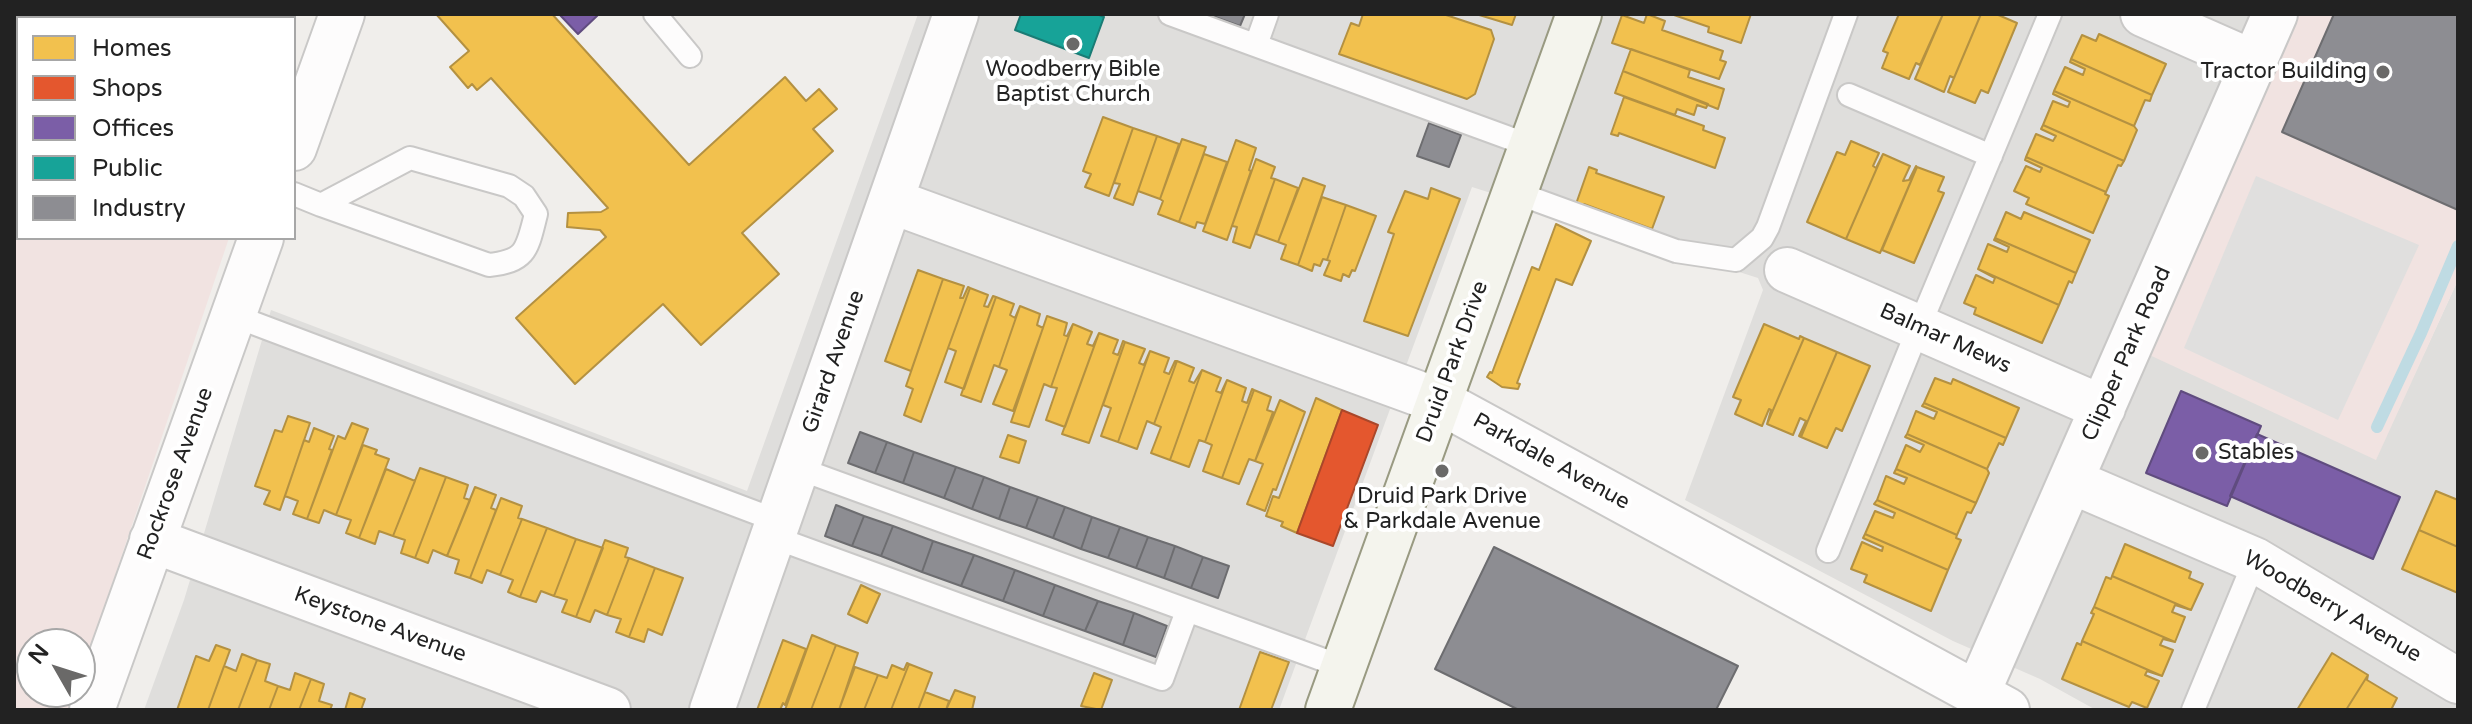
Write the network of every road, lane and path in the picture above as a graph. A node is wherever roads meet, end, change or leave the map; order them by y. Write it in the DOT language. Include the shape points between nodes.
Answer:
graph roads {
  1 [pos="342,14"];
  2 [pos="655,14"];
  3 [pos="956,14"];
  4 [pos="1170,14"];
  5 [pos="1267,14"];
  6 [pos="1579,14"];
  7 [pos="1846,14"];
  8 [pos="2050,14"];
  9 [pos="2143,14"];
  10 [pos="2275,14"];
  11 [pos="1256,45"];
  12 [pos="690,56"];
  13 [pos="2254,63"];
  14 [pos="1849,95"];
  15 [pos="296,142"];
  16 [pos="1531,146"];
  17 [pos="1991,156"];
  18 [pos="1514,192"];
  19 [pos="296,195"];
  20 [pos="891,201"];
  21 [pos="321,205"];
  22 [pos="260,240"];
  23 [pos="1787,270"];
  24 [pos="232,315"];
  25 [pos="1919,327"];
  26 [pos="1439,401"];
  27 [pos="2103,408"];
  28 [pos="797,468"];
  29 [pos="2071,481"];
  30 [pos="776,529"];
  31 [pos="152,540"];
  32 [pos="1828,551"];
  33 [pos="2255,560"];
  34 [pos="1187,611"];
  35 [pos="1343,667"];
  36 [pos="2458,681"];
  37 [pos="1985,705"];
  38 [pos="92,710"];
  39 [pos="608,710"];
  40 [pos="712,710"];
  41 [pos="1328,710"];
  42 [pos="2193,710"];
  1 -- 15 [label="street"];
  2 -- 12 [label="lane"];
  3 -- 20 [label="street, Girard Avenue"];
  4 -- 11 [label="lane"];
  5 -- 11 [label="lane"];
  6 -- 16 [label="main road, Druid Park Drive"];
  7 -- 18 [label="lane" via="1768,227 1736,260 1676,251"];
  8 -- 17 [label="lane"];
  9 -- 13 [label="street"];
  10 -- 13 [label="street, Clipper Park Road"];
  11 -- 16 [label="lane"];
  13 -- 27 [label="street, Clipper Park Road"];
  14 -- 17 [label="lane"];
  16 -- 18 [label="main road, Druid Park Drive"];
  17 -- 25 [label="lane"];
  18 -- 26 [label="main road, Druid Park Drive"];
  19 -- 21 [label="lane"];
  20 -- 26 [label="street, Parkdale Avenue"];
  20 -- 28 [label="street, Girard Avenue"];
  21 -- 21 [label="lane" via="489,265 512,262 523,253 536,214 509,186 410,158"];
  22 -- 24 [label="street, Rockrose Avenue"];
  23 -- 25 [label="street, Balmar Mews"];
  24 -- 30 [label="lane"];
  24 -- 31 [label="street, Rockrose Avenue"];
  25 -- 27 [label="street, Balmar Mews"];
  25 -- 32 [label="lane"];
  26 -- 35 [label="main road, Druid Park Drive"];
  26 -- 37 [label="street, Parkdale Avenue"];
  27 -- 29 [label="street, Clipper Park Road"];
  28 -- 30 [label="street, Girard Avenue"];
  28 -- 34 [label="lane"];
  29 -- 33 [label="street, Woodberry Avenue"];
  29 -- 37 [label="street, Clipper Park Road"];
  30 -- 34 [label="lane" via="1162,679"];
  30 -- 40 [label="street, Girard Avenue"];
  31 -- 38 [label="street, Rockrose Avenue"];
  31 -- 39 [label="street, Keystone Avenue"];
  33 -- 36 [label="street, Woodberry Avenue"];
  33 -- 42 [label="lane"];
  34 -- 35 [label="lane"];
  35 -- 41 [label="main road, Druid Park Drive"];
}
